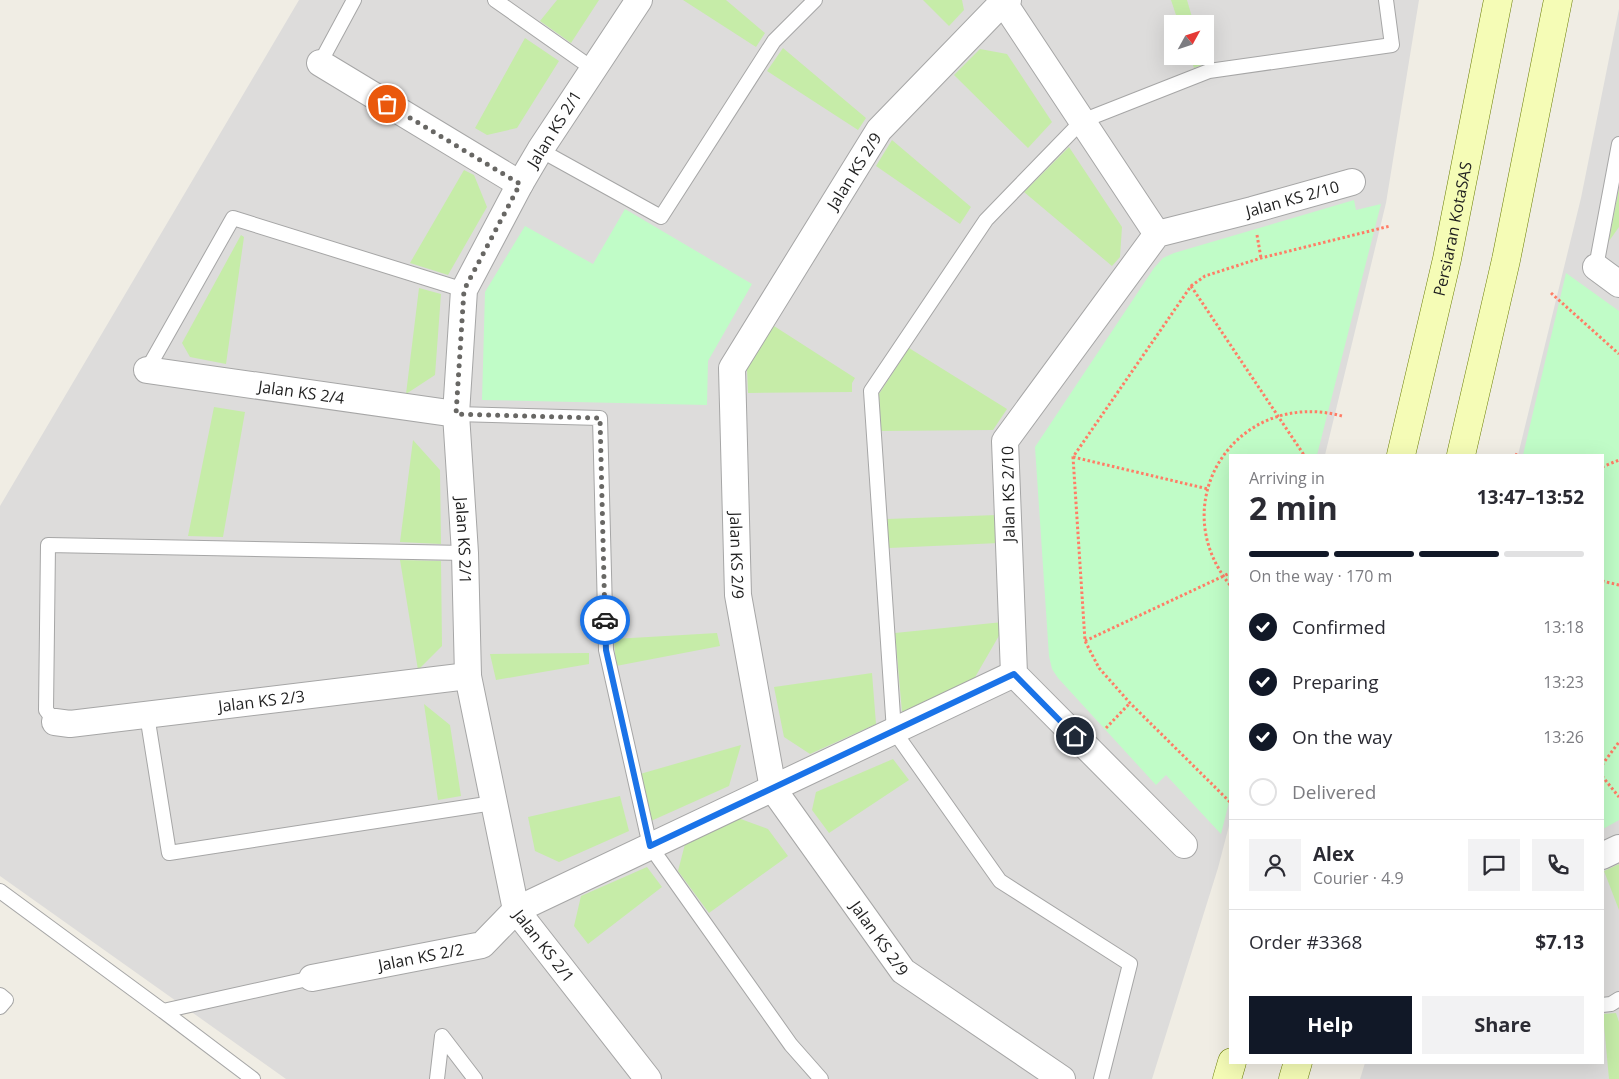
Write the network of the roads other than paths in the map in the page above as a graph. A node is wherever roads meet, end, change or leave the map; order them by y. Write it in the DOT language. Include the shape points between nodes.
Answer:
graph roads {
  1 [pos="354,0"];
  2 [pos="495,0"];
  3 [pos="639,0"];
  4 [pos="815,0"];
  5 [pos="1386,0"];
  6 [pos="1498,0"];
  7 [pos="1558,0"];
  8 [pos="1004,1"];
  9 [pos="320,63"];
  10 [pos="593,69"];
  11 [pos="1082,121"];
  12 [pos="1619,144"];
  13 [pos="540,150"];
  14 [pos="1352,182"];
  15 [pos="520,184"];
  16 [pos="1157,234"];
  17 [pos="1596,267"];
  18 [pos="1619,284"];
  19 [pos="464,290"];
  20 [pos="147,370"];
  21 [pos="456,414"];
  22 [pos="1401,454"];
  23 [pos="1462,454"];
  24 [pos="464,553"];
  25 [pos="1014,674"];
  26 [pos="468,676"];
  27 [pos="147,716"];
  28 [pos="55,722"];
  29 [pos="894,731"];
  30 [pos="774,788"];
  31 [pos="493,803"];
  32 [pos="1184,844"];
  33 [pos="650,846"];
  34 [pos="1619,848"];
  35 [pos="1604,855"];
  36 [pos="0,891"];
  37 [pos="516,910"];
  38 [pos="312,978"];
  39 [pos="0,995"];
  40 [pos="1619,999"];
  41 [pos="1604,1005"];
  42 [pos="0,1007"];
  43 [pos="163,1011"];
  44 [pos="1231,1064"];
  45 [pos="1297,1064"];
  46 [pos="1305,1064"];
  47 [pos="254,1079"];
  48 [pos="437,1079"];
  49 [pos="475,1079"];
  50 [pos="648,1079"];
  51 [pos="821,1079"];
  52 [pos="1062,1079"];
  53 [pos="1101,1079"];
  54 [pos="1227,1079"];
  55 [pos="1293,1079"];
  56 [pos="1306,1079"];
  1 -- 9 [label="lane"];
  2 -- 10 [label="lane"];
  3 -- 10 [label="street, Jalan KS 2/1"];
  4 -- 13 [label="lane" via="774,41 661,217"];
  5 -- 11 [label="lane" via="1392,44 1209,71"];
  6 -- 22 [label="main road, Persiaran KotaSAS" via="1447,259"];
  7 -- 23 [label="main road" via="1508,251"];
  8 -- 11 [label="street"];
  8 -- 30 [label="street, Jalan KS 2/9" via="879,130 732,368 738,595"];
  9 -- 15 [label="street"];
  10 -- 13 [label="street, Jalan KS 2/1"];
  11 -- 16 [label="street"];
  11 -- 29 [label="lane" via="986,220 871,391"];
  12 -- 17 [label="lane"];
  13 -- 15 [label="street, Jalan KS 2/1"];
  14 -- 16 [label="street, Jalan KS 2/10"];
  15 -- 19 [label="street, Jalan KS 2/1"];
  16 -- 25 [label="street, Jalan KS 2/10" via="1005,440"];
  17 -- 18 [label="street"];
  19 -- 20 [label="lane" via="233,218"];
  19 -- 21 [label="street, Jalan KS 2/1"];
  20 -- 21 [label="street, Jalan KS 2/4"];
  21 -- 24 [label="street, Jalan KS 2/1"];
  21 -- 33 [label="lane" via="600,418 606,650"];
  24 -- 26 [label="street, Jalan KS 2/1"];
  24 -- 28 [label="lane" via="48,545 46,710"];
  25 -- 29 [label="street"];
  25 -- 32 [label="street"];
  26 -- 27 [label="street, Jalan KS 2/3"];
  26 -- 31 [label="street, Jalan KS 2/1"];
  27 -- 28 [label="street, Jalan KS 2/3" via="70,724"];
  27 -- 31 [label="lane" via="169,853"];
  29 -- 30 [label="street"];
  29 -- 53 [label="lane" via="1000,881 1130,964"];
  30 -- 33 [label="street"];
  30 -- 52 [label="street, Jalan KS 2/9" via="903,971"];
  31 -- 37 [label="street, Jalan KS 2/1"];
  33 -- 37 [label="street"];
  33 -- 51 [label="lane" via="791,1045"];
  34 -- 35 [label="street"];
  36 -- 43 [label="lane"];
  37 -- 38 [label="street, Jalan KS 2/2" via="482,945"];
  37 -- 50 [label="street, Jalan KS 2/1"];
  38 -- 43 [label="lane"];
  39 -- 42 [label="lane" via="6,1000"];
  40 -- 41 [label="lane"];
  43 -- 47 [label="lane"];
  44 -- 54 [label="main road"];
  45 -- 55 [label="main road"];
  46 -- 56 [label="street"];
  48 -- 49 [label="lane" via="442,1036"];
}
